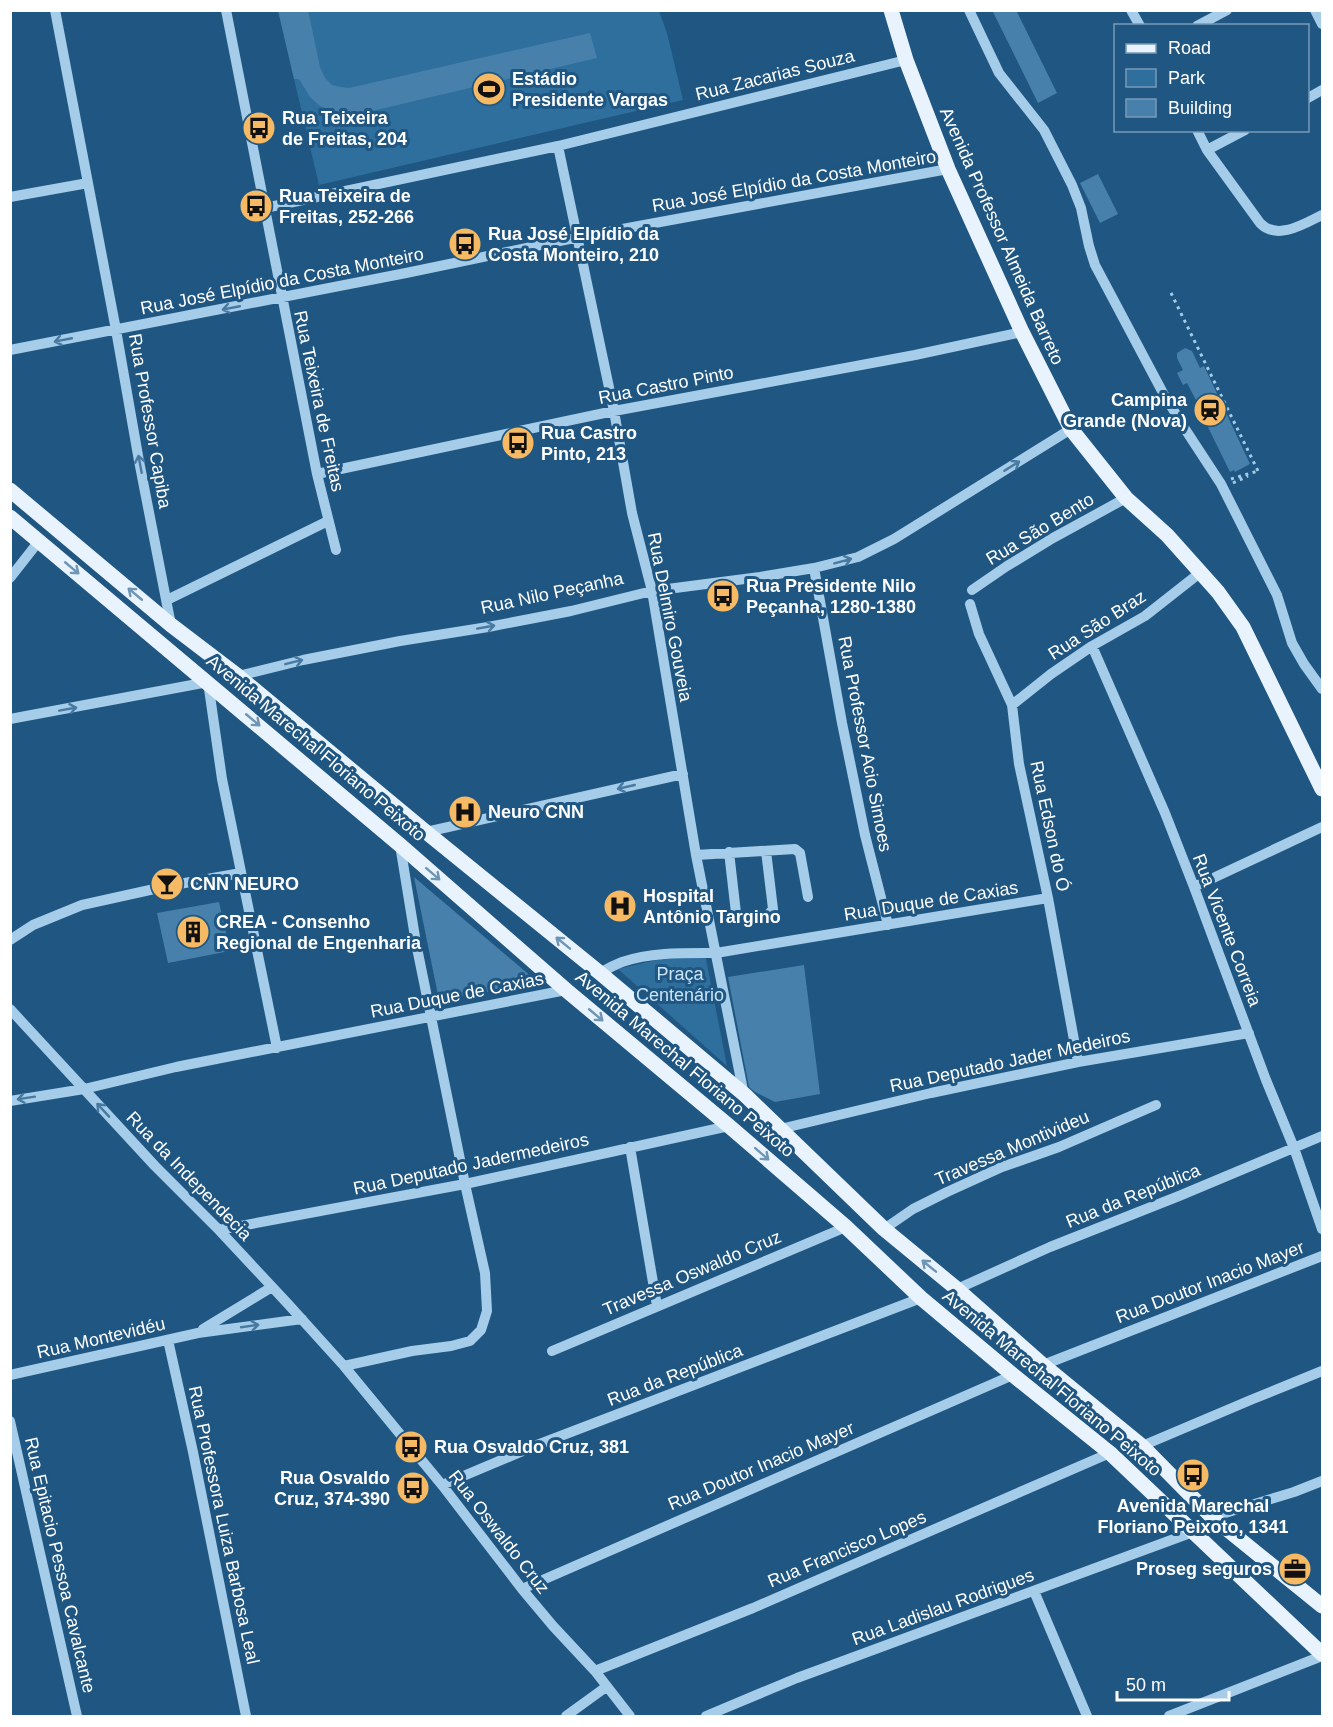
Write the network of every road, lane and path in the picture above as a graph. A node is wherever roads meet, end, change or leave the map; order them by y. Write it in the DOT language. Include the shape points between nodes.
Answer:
graph roads {
  1 [pos="55,10"];
  2 [pos="226,10"];
  3 [pos="891,10"];
  4 [pos="969,10"];
  5 [pos="1131,10"];
  6 [pos="1227,10"];
  7 [pos="1315,10"];
  8 [pos="1139,24"];
  9 [pos="1201,24"];
  10 [pos="1323,24"];
  11 [pos="906,60"];
  12 [pos="1323,90"];
  13 [pos="1309,97"];
  14 [pos="1198,132"];
  15 [pos="1241,132"];
  16 [pos="558,146"];
  17 [pos="1207,150"];
  18 [pos="948,169"];
  19 [pos="88,183"];
  20 [pos="10,197"];
  21 [pos="265,208"];
  22 [pos="1323,215"];
  23 [pos="579,237"];
  24 [pos="1171,293"];
  25 [pos="281,298"];
  26 [pos="116,330"];
  27 [pos="1022,332"];
  28 [pos="10,350"];
  29 [pos="614,411"];
  30 [pos="1071,429"];
  31 [pos="317,474"];
  32 [pos="1233,481"];
  33 [pos="10,490"];
  34 [pos="1126,498"];
  35 [pos="10,517"];
  36 [pos="328,521"];
  37 [pos="39,541"];
  38 [pos="336,550"];
  39 [pos="814,568"];
  40 [pos="1201,572"];
  41 [pos="10,578"];
  42 [pos="972,590"];
  43 [pos="652,591"];
  44 [pos="167,600"];
  45 [pos="970,604"];
  46 [pos="171,625"];
  47 [pos="1092,646"];
  48 [pos="238,676"];
  49 [pos="208,682"];
  50 [pos="1323,689"];
  51 [pos="1012,705"];
  52 [pos="10,719"];
  53 [pos="683,774"];
  54 [pos="1323,789"];
  55 [pos="1323,827"];
  56 [pos="426,832"];
  57 [pos="400,845"];
  58 [pos="766,851"];
  59 [pos="729,852"];
  60 [pos="696,855"];
  61 [pos="241,873"];
  62 [pos="1194,887"];
  63 [pos="808,897"];
  64 [pos="1048,898"];
  65 [pos="888,925"];
  66 [pos="10,940"];
  67 [pos="716,953"];
  68 [pos="600,973"];
  69 [pos="566,990"];
  70 [pos="10,1009"];
  71 [pos="430,1016"];
  72 [pos="1249,1033"];
  73 [pos="277,1048"];
  74 [pos="1078,1062"];
  75 [pos="84,1089"];
  76 [pos="744,1095"];
  77 [pos="10,1101"];
  78 [pos="1156,1105"];
  79 [pos="729,1126"];
  80 [pos="780,1129"];
  81 [pos="1323,1136"];
  82 [pos="630,1147"];
  83 [pos="1294,1148"];
  84 [pos="465,1184"];
  85 [pos="846,1227"];
  86 [pos="884,1229"];
  87 [pos="1323,1229"];
  88 [pos="219,1230"];
  89 [pos="1323,1256"];
  90 [pos="272,1287"];
  91 [pos="957,1289"];
  92 [pos="921,1298"];
  93 [pos="657,1306"];
  94 [pos="302,1318"];
  95 [pos="198,1333"];
  96 [pos="168,1340"];
  97 [pos="552,1350"];
  98 [pos="1043,1365"];
  99 [pos="344,1366"];
  100 [pos="1323,1371"];
  101 [pos="10,1375"];
  102 [pos="1013,1375"];
  103 [pos="10,1421"];
  104 [pos="1142,1446"];
  105 [pos="1110,1453"];
  106 [pos="1323,1481"];
  107 [pos="442,1485"];
  108 [pos="1212,1517"];
  109 [pos="1193,1532"];
  110 [pos="522,1589"];
  111 [pos="1034,1591"];
  112 [pos="1323,1606"];
  113 [pos="1323,1655"];
  114 [pos="595,1671"];
  115 [pos="606,1687"];
  116 [pos="77,1716"];
  117 [pos="246,1716"];
  118 [pos="566,1716"];
  119 [pos="630,1716"];
  120 [pos="706,1716"];
  121 [pos="1087,1716"];
  122 [pos="1169,1716"];
  1 -- 19 [label="street, Rua Professor Capiba"];
  2 -- 21 [label="street, Rua Teixeira de Freitas"];
  3 -- 11 [label="main road, Avenida Professor Almeida Barreto"];
  4 -- 50 [label="street" via="999,73 1044,130 1081,208 1095,265 1168,402 1221,484 1277,595 1292,643"];
  5 -- 8 [label="street"];
  6 -- 9 [label="street"];
  7 -- 10 [label="street"];
  11 -- 16 [label="street, Rua Zacarias Souza"];
  11 -- 18 [label="main road, Avenida Professor Almeida Barreto"];
  12 -- 13 [label="street"];
  14 -- 17 [label="street"];
  15 -- 17 [label="street"];
  16 -- 21 [label="street, Rua Zacarias Souza"];
  16 -- 23 [label="street, Rua Delmiro Gouveia"];
  17 -- 22 [label="street" via="1267,229 1278,232"];
  18 -- 23 [label="street, Rua José Elpídio da Costa Monteiro"];
  18 -- 27 [label="main road, Avenida Professor Almeida Barreto"];
  19 -- 20 [label="street"];
  19 -- 26 [label="street, Rua Professor Capiba"];
  21 -- 25 [label="street, Rua Teixeira de Freitas"];
  23 -- 25 [label="street, Rua José Elpídio da Costa Monteiro"];
  23 -- 29 [label="street, Rua Delmiro Gouveia"];
  24 -- 32 [label="path" via="1258,471"];
  25 -- 26 [label="street, Rua José Elpídio da Costa Monteiro, one-way"];
  25 -- 31 [label="street, Rua Teixeira de Freitas"];
  26 -- 28 [label="street, Rua José Elpídio da Costa Monteiro, one-way"];
  44 -- 26 [label="street, Rua Professor Capiba, one-way"];
  27 -- 29 [label="street, Rua Castro Pinto"];
  27 -- 30 [label="main road, Avenida Professor Almeida Barreto"];
  29 -- 31 [label="street, Rua Castro Pinto"];
  29 -- 43 [label="street, Rua Delmiro Gouveia" via="632,513"];
  30 -- 34 [label="main road, Avenida Professor Almeida Barreto"];
  39 -- 30 [label="street, Rua Nilo Peçanha, one-way" via="858,557 894,539"];
  31 -- 36 [label="street, Rua Teixeira de Freitas"];
  46 -- 33 [label="main road, Avenida Marechal Floriano Peixoto, one-way"];
  34 -- 40 [label="main road, Avenida Professor Almeida Barreto"];
  34 -- 42 [label="street, Rua São Bento" via="1053,538"];
  35 -- 37 [label="main road, Avenida Marechal Floriano Peixoto"];
  36 -- 38 [label="street, Rua Teixeira de Freitas"];
  36 -- 44 [label="street"];
  37 -- 41 [label="street"];
  37 -- 49 [label="main road, Avenida Marechal Floriano Peixoto, one-way"];
  39 -- 43 [label="street, Rua Nilo Peçanha"];
  39 -- 65 [label="street, Rua Professor Acio Simoes" via="844,734"];
  40 -- 47 [label="street, Rua São Braz" via="1145,616"];
  40 -- 54 [label="main road, Avenida Professor Almeida Barreto" via="1243,627"];
  48 -- 43 [label="street, Rua Nilo Peçanha, one-way" via="400,641 571,611"];
  43 -- 53 [label="street, Rua Delmiro Gouveia"];
  44 -- 46 [label="street, Rua Professor Capiba"];
  45 -- 51 [label="street, Rua Edson do Ó" via="979,634"];
  46 -- 48 [label="main road, Avenida Marechal Floriano Peixoto"];
  47 -- 51 [label="street, Rua São Braz"];
  47 -- 62 [label="street, Rua Vicente Correia"];
  48 -- 49 [label="main road, Rua Nilo Peçanha"];
  48 -- 56 [label="main road, Avenida Marechal Floriano Peixoto"];
  52 -- 49 [label="street, Rua Nilo Peçanha, one-way"];
  49 -- 57 [label="main road, Avenida Marechal Floriano Peixoto, one-way"];
  49 -- 61 [label="street"];
  51 -- 64 [label="street, Rua Edson do Ó" via="1019,764"];
  53 -- 56 [label="street, one-way"];
  53 -- 60 [label="street, Rua Delmiro Gouveia"];
  55 -- 62 [label="street"];
  68 -- 56 [label="main road, Avenida Marechal Floriano Peixoto, one-way"];
  57 -- 69 [label="main road, Avenida Marechal Floriano Peixoto, one-way"];
  57 -- 71 [label="street"];
  58 -- 59 [label="street"];
  58 -- 59 [label="street" via="773,909 766,918 745,921 736,913"];
  58 -- 63 [label="street" via="795,849 800,853"];
  59 -- 60 [label="street"];
  60 -- 67 [label="street, Rua Delmiro Gouveia"];
  61 -- 66 [label="street" via="82,905 33,925"];
  61 -- 73 [label="street"];
  62 -- 72 [label="street, Rua Vicente Correia"];
  64 -- 65 [label="street, Rua Duque de Caxias"];
  64 -- 74 [label="street, Rua Edson do Ó"];
  65 -- 67 [label="street, Rua Duque de Caxias"];
  67 -- 68 [label="street, Rua Duque de Caxias" via="642,957"];
  67 -- 76 [label="street, Rua Delmiro Gouveia"];
  68 -- 76 [label="main road, Avenida Marechal Floriano Peixoto"];
  69 -- 71 [label="street, Rua Duque de Caxias"];
  69 -- 79 [label="main road, Avenida Marechal Floriano Peixoto, one-way"];
  70 -- 75 [label="street, Rua da Independecia"];
  71 -- 73 [label="street, Rua Duque de Caxias"];
  71 -- 84 [label="street"];
  72 -- 74 [label="street, Rua Deputado Jader Medeiros"];
  72 -- 83 [label="street, Rua Vicente Correia"];
  73 -- 75 [label="street, Rua Duque de Caxias"];
  74 -- 80 [label="street, Rua Deputado Jader Medeiros"];
  75 -- 77 [label="street, Rua Duque de Caxias, one-way"];
  88 -- 75 [label="street, Rua da Independecia, one-way"];
  76 -- 80 [label="main road, Avenida Marechal Floriano Peixoto"];
  78 -- 86 [label="street, Travessa Montivideu" via="947,1192"];
  79 -- 82 [label="street, Rua Deputado Jadermedeiros"];
  79 -- 85 [label="main road, Avenida Marechal Floriano Peixoto, one-way"];
  80 -- 86 [label="main road, Avenida Marechal Floriano Peixoto"];
  81 -- 83 [label="street, Rua da República"];
  82 -- 84 [label="street, Rua Deputado Jadermedeiros"];
  82 -- 93 [label="street"];
  83 -- 87 [label="street, Rua Vicente Correia"];
  83 -- 91 [label="street, Rua da República"];
  84 -- 88 [label="street, Rua Deputado Jadermedeiros"];
  84 -- 99 [label="street" via="485,1273 487,1311 481,1330 470,1341 451,1346"];
  85 -- 92 [label="main road, Avenida Marechal Floriano Peixoto"];
  85 -- 93 [label="street, Travessa Oswaldo Cruz"];
  91 -- 86 [label="main road, Avenida Marechal Floriano Peixoto, one-way"];
  88 -- 90 [label="street, Rua da Independecia"];
  89 -- 98 [label="street, Rua Doutor Inacio Mayer"];
  90 -- 94 [label="street, Rua da Independecia"];
  90 -- 95 [label="street, Rua Montevidéu"];
  91 -- 98 [label="main road, Avenida Marechal Floriano Peixoto"];
  92 -- 102 [label="main road, Avenida Marechal Floriano Peixoto"];
  92 -- 107 [label="street, Rua da República"];
  93 -- 97 [label="street, Travessa Oswaldo Cruz"];
  95 -- 94 [label="street, Rua Montevidéu, one-way"];
  94 -- 99 [label="street, Rua da Independecia"];
  95 -- 96 [label="street, Rua Montevidéu"];
  96 -- 101 [label="street, Rua Montevidéu"];
  96 -- 117 [label="street, Rua Professora Luiza Barbosa Leal"];
  98 -- 104 [label="main road, Avenida Marechal Floriano Peixoto"];
  99 -- 107 [label="street, Rua Oswaldo Cruz"];
  100 -- 104 [label="street"];
  102 -- 105 [label="main road, Avenida Marechal Floriano Peixoto"];
  102 -- 110 [label="street, Rua Doutor Inacio Mayer"];
  103 -- 116 [label="street, Rua Epitacio Pessoa Cavalcante"];
  104 -- 108 [label="main road, Avenida Marechal Floriano Peixoto"];
  105 -- 109 [label="main road, Avenida Marechal Floriano Peixoto"];
  105 -- 114 [label="street, Rua Francisco Lopes" via="753,1608"];
  106 -- 108 [label="street"];
  107 -- 110 [label="street, Rua Oswaldo Cruz"];
  108 -- 112 [label="main road, Avenida Marechal Floriano Peixoto"];
  109 -- 111 [label="street, Rua Ladislau Rodrigues"];
  109 -- 113 [label="main road, Avenida Marechal Floriano Peixoto"];
  110 -- 114 [label="street, Rua Oswaldo Cruz"];
  111 -- 120 [label="street, Rua Ladislau Rodrigues" via="797,1678"];
  111 -- 121 [label="street"];
  113 -- 122 [label="street"];
  114 -- 115 [label="street, Rua Oswaldo Cruz"];
  115 -- 118 [label="street"];
  115 -- 119 [label="street, Rua Oswaldo Cruz"];
}
